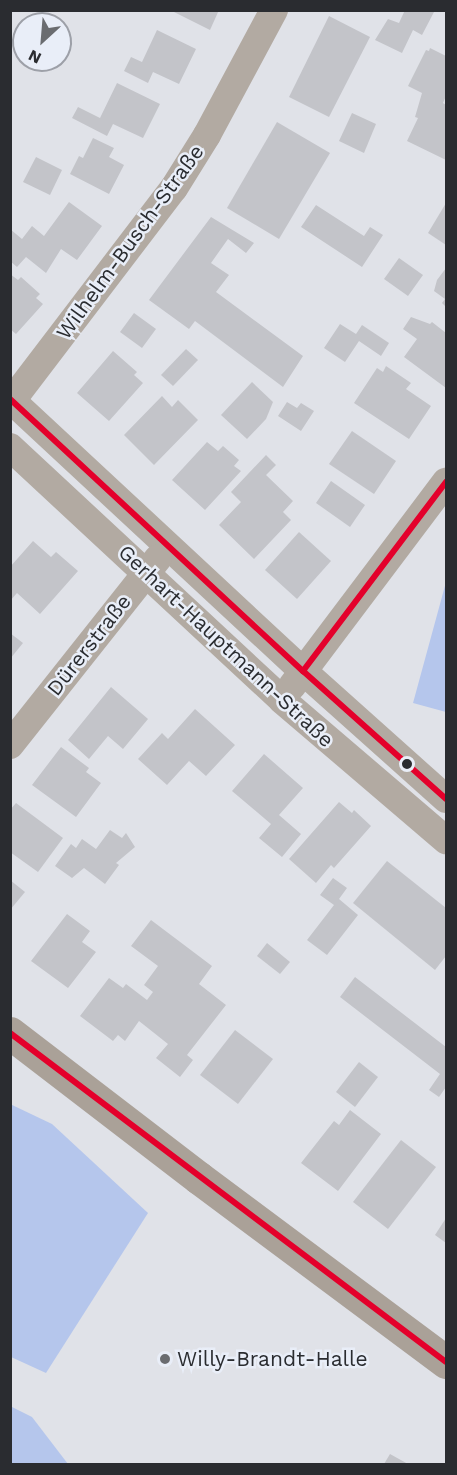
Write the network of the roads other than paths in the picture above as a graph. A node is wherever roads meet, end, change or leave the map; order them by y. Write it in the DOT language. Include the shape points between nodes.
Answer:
graph roads {
  1 [pos="274,10"];
  2 [pos="11,401"];
  3 [pos="10,447"];
  4 [pos="447,482"];
  5 [pos="168,546"];
  6 [pos="147,572"];
  7 [pos="303,671"];
  8 [pos="282,700"];
  9 [pos="10,745"];
  10 [pos="447,799"];
  11 [pos="447,840"];
  12 [pos="10,1033"];
  13 [pos="447,1362"];
  1 -- 2 [label="street, Wilhelm-Busch-Straße" via="174,188"];
  2 -- 5 [label="street, Gerhart-Hauptmann-Straße"];
  3 -- 6 [label="street, Gerhart-Hauptmann-Straße"];
  4 -- 7 [label="street"];
  5 -- 6 [label="street, Dürerstraße"];
  5 -- 7 [label="street, Gerhart-Hauptmann-Straße"];
  6 -- 8 [label="street, Gerhart-Hauptmann-Straße"];
  6 -- 9 [label="street, Dürerstraße"];
  7 -- 8 [label="street"];
  7 -- 10 [label="street, Gerhart-Hauptmann-Straße"];
  8 -- 11 [label="street, Gerhart-Hauptmann-Straße"];
  12 -- 13 [label="main road"];
}
